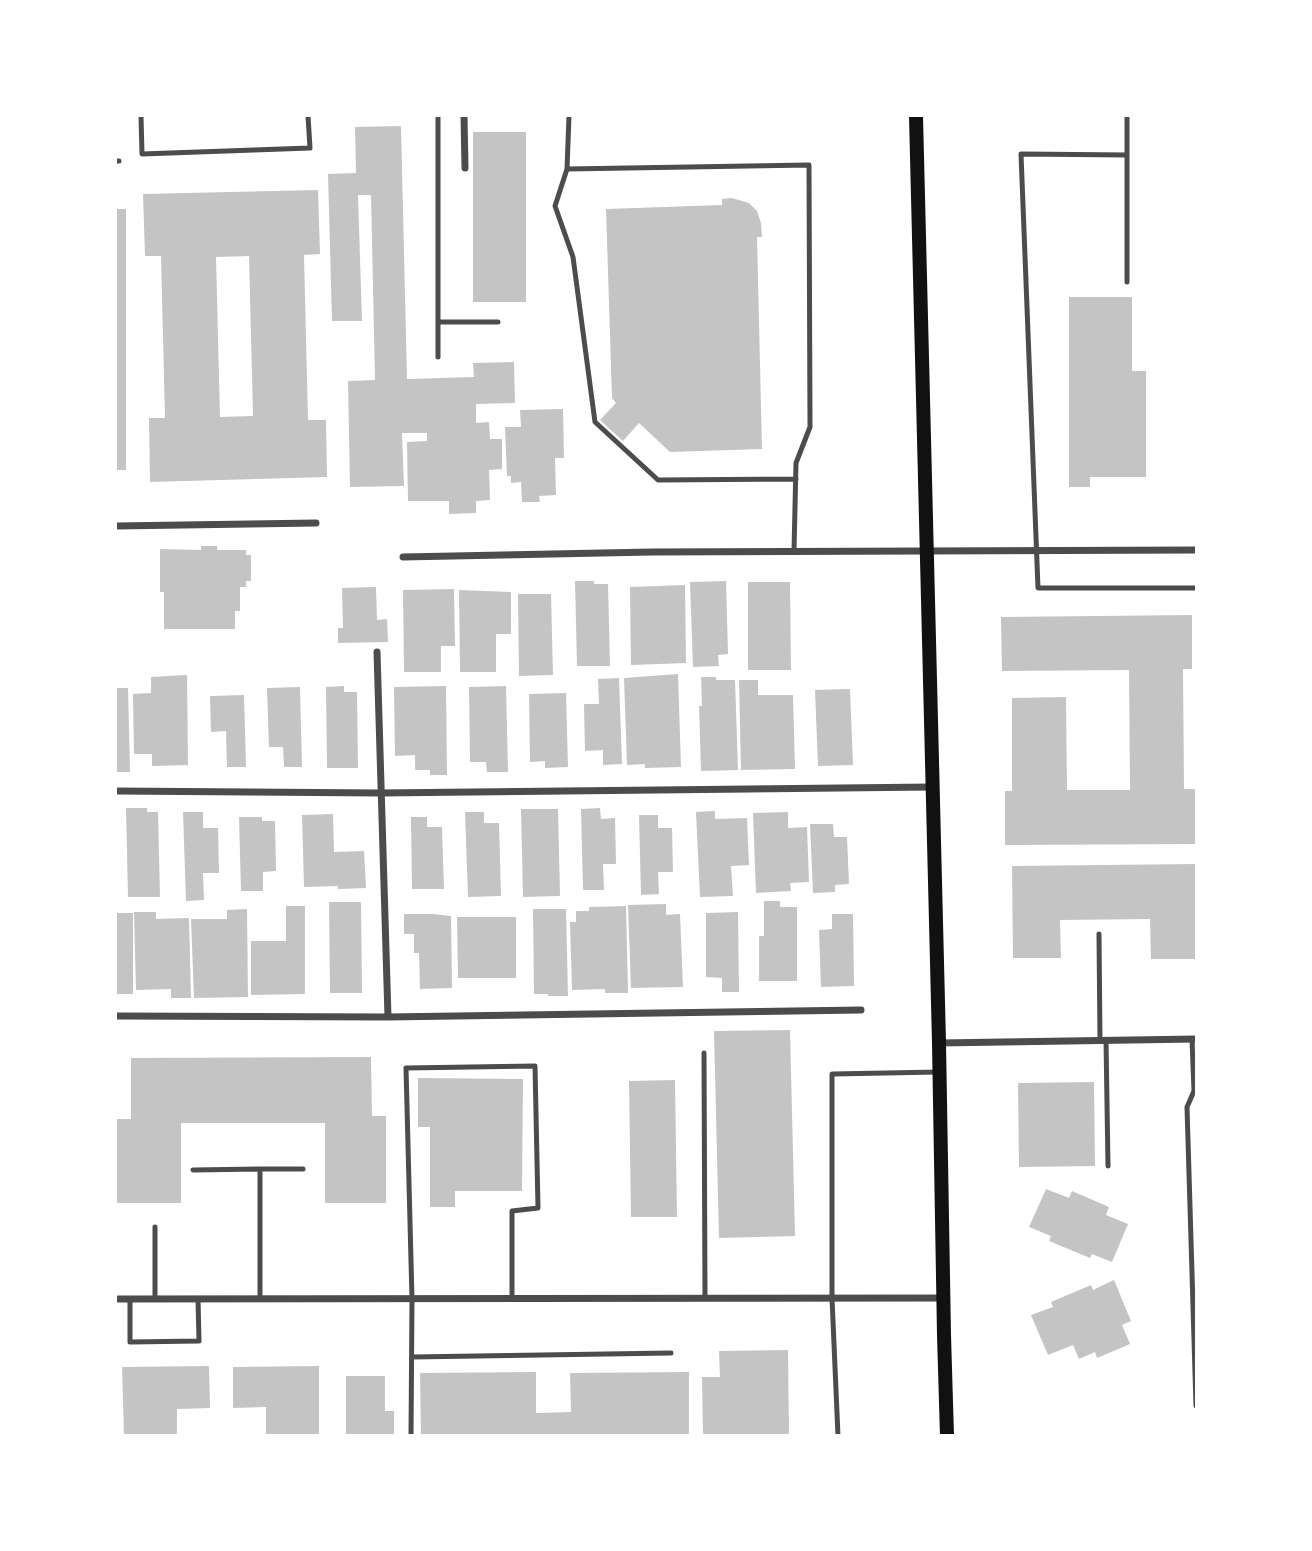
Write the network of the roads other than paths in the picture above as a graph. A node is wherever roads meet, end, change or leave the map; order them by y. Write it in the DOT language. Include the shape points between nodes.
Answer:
graph roads {
  1 [pos="141,116"];
  2 [pos="308,116"];
  3 [pos="438,116"];
  4 [pos="464,116"];
  5 [pos="569,116"];
  6 [pos="916,116"];
  7 [pos="1127,116"];
  8 [pos="1127,155"];
  9 [pos="465,167"];
  10 [pos="567,169"];
  11 [pos="1127,282"];
  12 [pos="438,322"];
  13 [pos="498,322"];
  14 [pos="438,357"];
  15 [pos="796,479"];
  16 [pos="316,523"];
  17 [pos="116,526"];
  18 [pos="1035,550"];
  19 [pos="1196,550"];
  20 [pos="794,551"];
  21 [pos="926,551"];
  22 [pos="403,556"];
  23 [pos="1196,588"];
  24 [pos="377,652"];
  25 [pos="932,787"];
  26 [pos="116,791"];
  27 [pos="381,793"];
  28 [pos="1099,934"];
  29 [pos="861,1010"];
  30 [pos="116,1016"];
  31 [pos="388,1017"];
  32 [pos="1194,1039"];
  33 [pos="1103,1041"];
  34 [pos="939,1042"];
  35 [pos="704,1053"];
  36 [pos="940,1072"];
  37 [pos="1108,1166"];
  38 [pos="260,1169"];
  39 [pos="303,1169"];
  40 [pos="193,1170"];
  41 [pos="155,1227"];
  42 [pos="705,1298"];
  43 [pos="832,1298"];
  44 [pos="944,1298"];
  45 [pos="116,1299"];
  46 [pos="130,1299"];
  47 [pos="155,1299"];
  48 [pos="198,1299"];
  49 [pos="260,1299"];
  50 [pos="412,1299"];
  51 [pos="512,1299"];
  52 [pos="671,1353"];
  53 [pos="412,1357"];
  54 [pos="1196,1406"];
  55 [pos="411,1436"];
  56 [pos="838,1436"];
  57 [pos="947,1436"];
  1 -- 2 [label="lane" via="142,154 310,148"];
  3 -- 12 [label="lane"];
  4 -- 9 [label="street"];
  5 -- 10 [label="lane"];
  6 -- 21 [label="main road"];
  7 -- 8 [label="lane"];
  8 -- 11 [label="lane"];
  8 -- 18 [label="lane" via="1021,154"];
  10 -- 15 [label="lane" via="555,206 573,257 595,422 658,481"];
  10 -- 15 [label="lane" via="809,165 810,427 796,463"];
  12 -- 13 [label="lane"];
  12 -- 14 [label="lane"];
  15 -- 20 [label="lane"];
  16 -- 17 [label="street"];
  18 -- 19 [label="street"];
  18 -- 21 [label="street"];
  18 -- 23 [label="lane" via="1038,588"];
  20 -- 21 [label="street"];
  20 -- 22 [label="street"];
  21 -- 25 [label="main road"];
  24 -- 27 [label="street"];
  25 -- 27 [label="street"];
  25 -- 34 [label="main road"];
  26 -- 27 [label="street"];
  27 -- 31 [label="street"];
  28 -- 33 [label="lane"];
  29 -- 31 [label="street"];
  30 -- 31 [label="street"];
  32 -- 33 [label="street"];
  32 -- 54 [label="lane" via="1194,1091 1187,1107"];
  33 -- 34 [label="street"];
  33 -- 37 [label="lane"];
  34 -- 36 [label="main road"];
  35 -- 42 [label="lane"];
  36 -- 43 [label="lane" via="832,1074"];
  36 -- 44 [label="main road"];
  38 -- 39 [label="lane"];
  38 -- 40 [label="lane"];
  38 -- 49 [label="lane"];
  41 -- 47 [label="lane"];
  42 -- 43 [label="street"];
  42 -- 51 [label="street"];
  43 -- 44 [label="street"];
  43 -- 56 [label="lane"];
  44 -- 57 [label="main road"];
  45 -- 46 [label="street"];
  46 -- 47 [label="street"];
  46 -- 48 [label="lane" via="130,1342 199,1342"];
  47 -- 48 [label="street"];
  48 -- 49 [label="street"];
  49 -- 50 [label="street"];
  50 -- 51 [label="street"];
  50 -- 51 [label="lane" via="405,1068 535,1066 538,1208 512,1211"];
  50 -- 53 [label="lane"];
  52 -- 53 [label="lane"];
  53 -- 55 [label="lane"];
}
